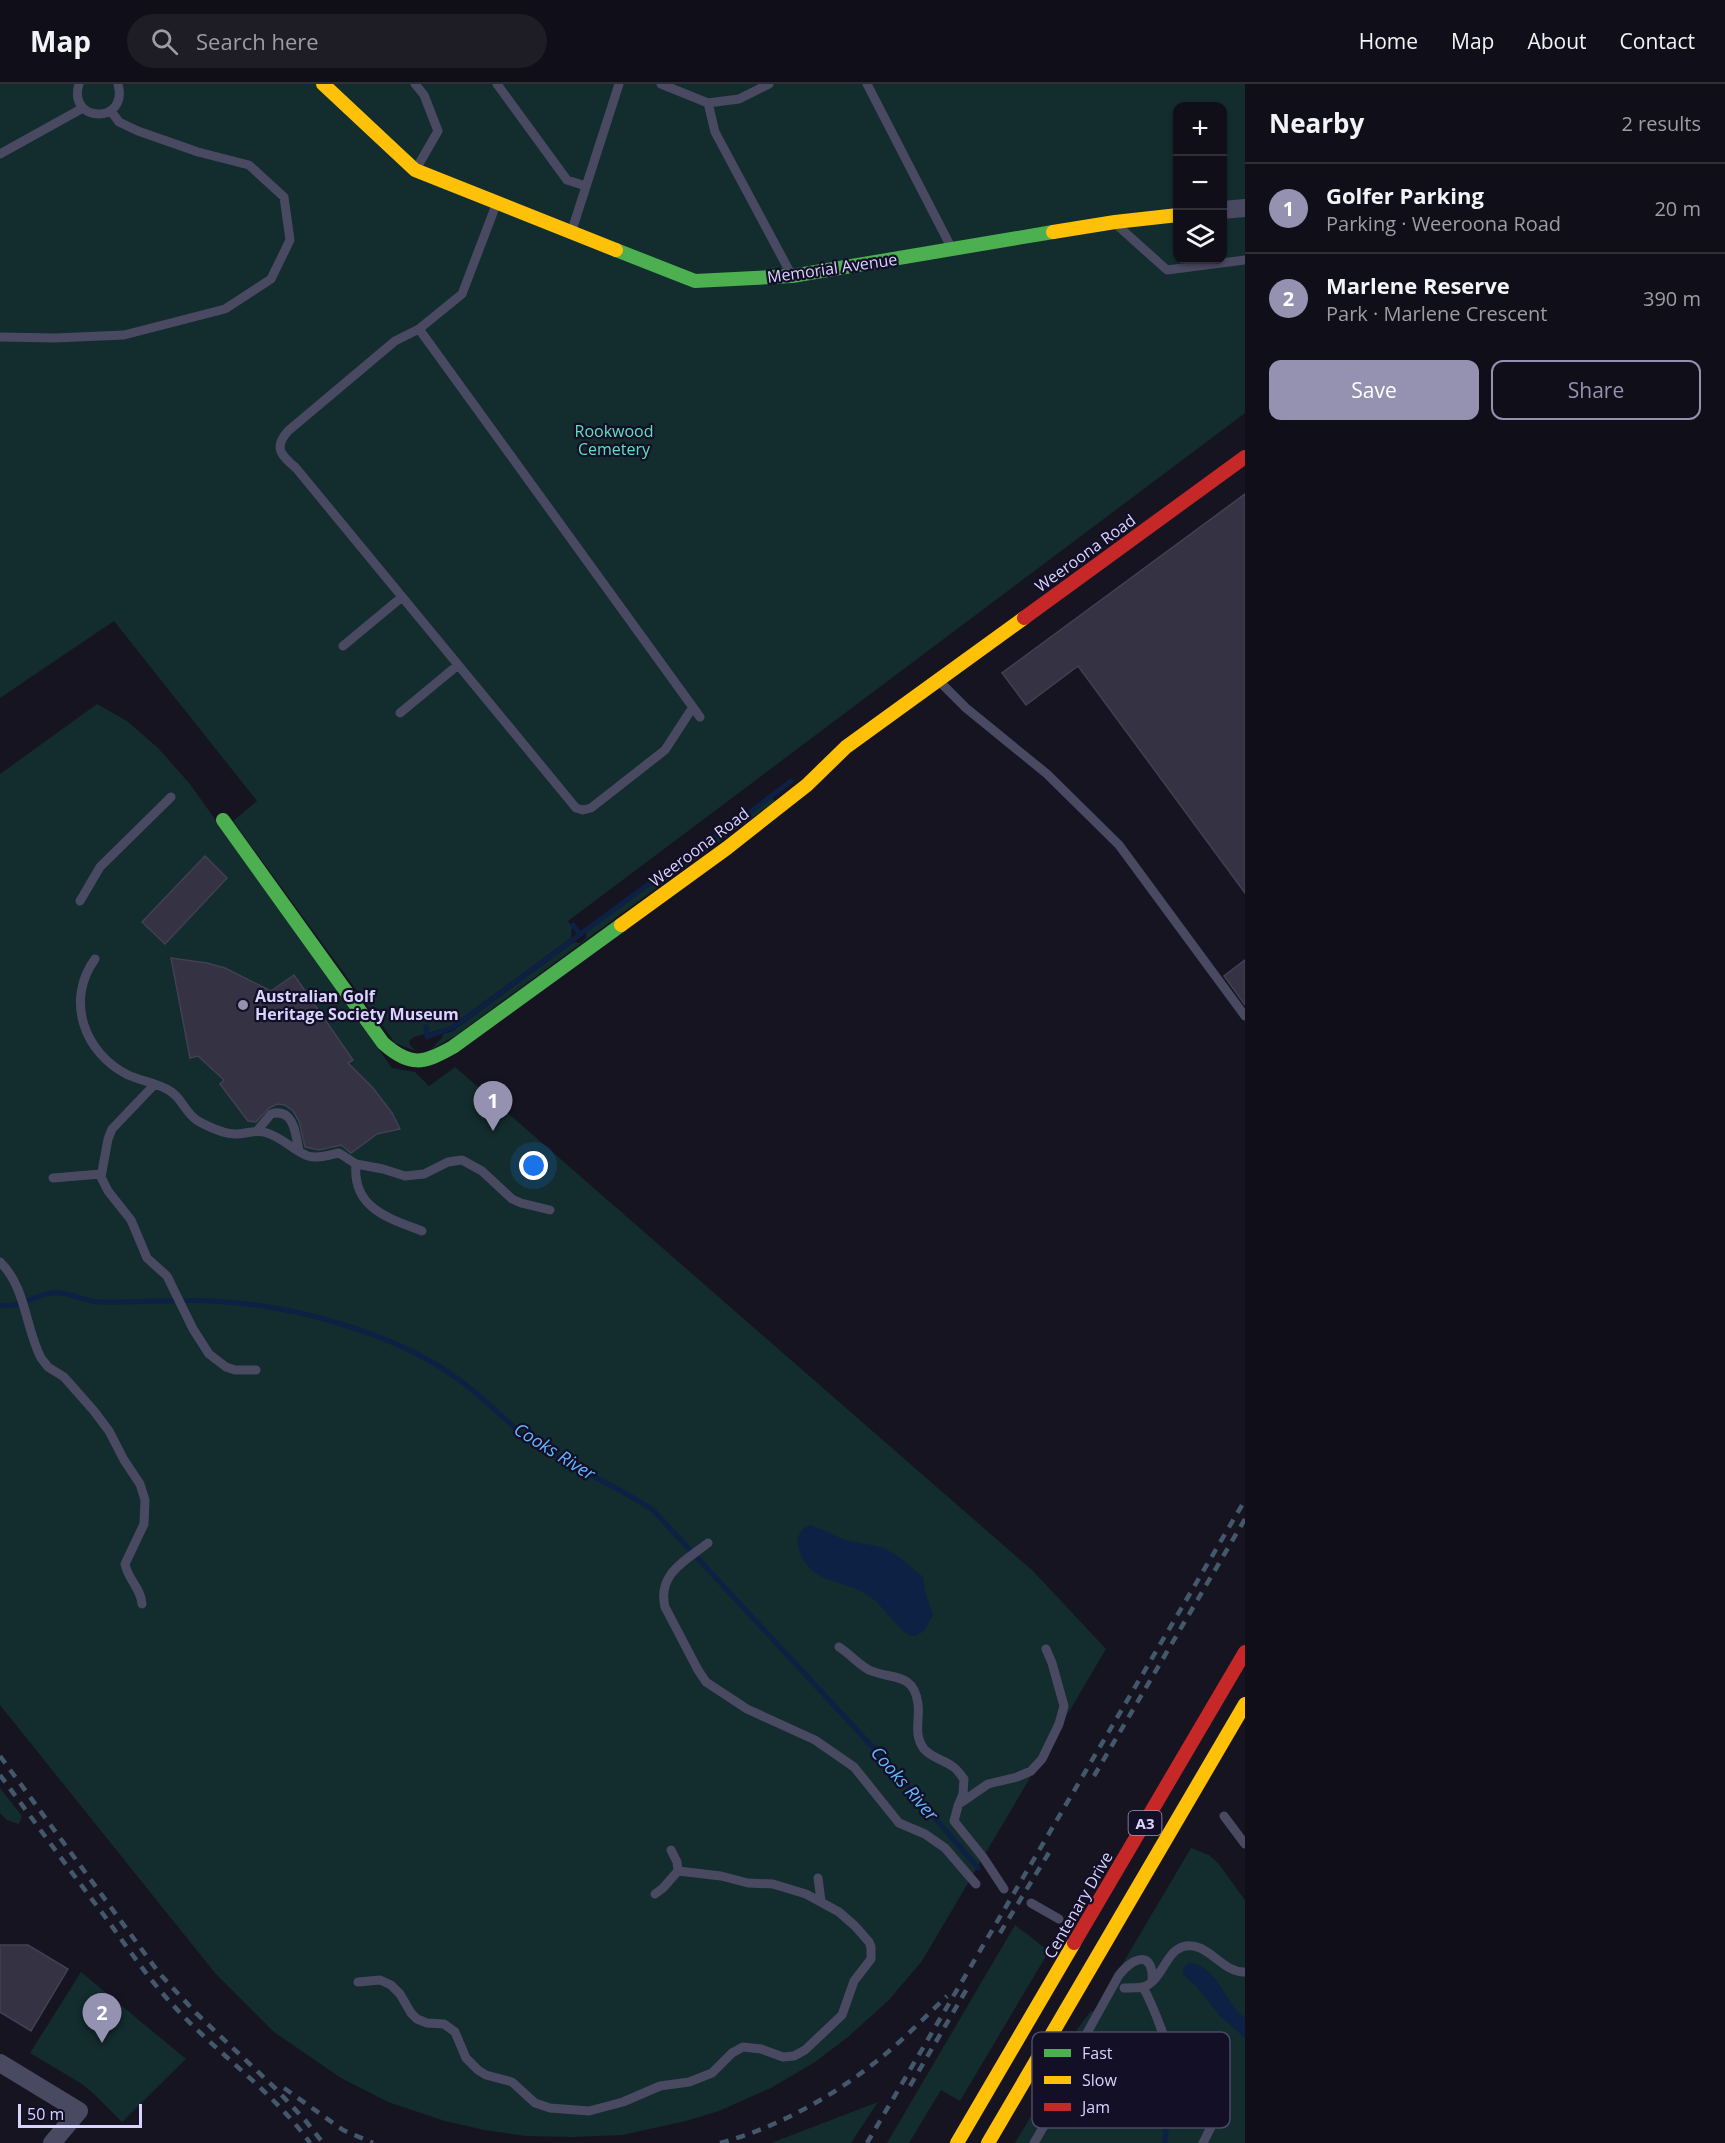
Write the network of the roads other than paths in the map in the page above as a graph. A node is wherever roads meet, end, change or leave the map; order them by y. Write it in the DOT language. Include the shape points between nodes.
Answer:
graph roads {
  1 [pos="79,84"];
  2 [pos="118,84"];
  3 [pos="322,84"];
  4 [pos="415,84"];
  5 [pos="497,84"];
  6 [pos="619,84"];
  7 [pos="661,84"];
  8 [pos="769,84"];
  9 [pos="867,84"];
  10 [pos="708,103"];
  11 [pos="83,108"];
  12 [pos="111,111"];
  13 [pos="0,154"];
  14 [pos="415,170"];
  15 [pos="586,186"];
  16 [pos="497,203"];
  17 [pos="1245,208"];
  18 [pos="1227,210"];
  19 [pos="1173,216"];
  20 [pos="1115,222"];
  21 [pos="572,232"];
  22 [pos="952,249"];
  23 [pos="1245,261"];
  24 [pos="792,276"];
  25 [pos="419,329"];
  26 [pos="0,337"];
  27 [pos="1245,457"];
  28 [pos="402,597"];
  29 [pos="343,646"];
  30 [pos="458,665"];
  31 [pos="938,681"];
  32 [pos="693,707"];
  33 [pos="400,713"];
  34 [pos="700,717"];
  35 [pos="171,797"];
  36 [pos="223,820"];
  37 [pos="80,901"];
  38 [pos="95,959"];
  39 [pos="1245,1016"];
  40 [pos="154,1085"];
  41 [pos="256,1131"];
  42 [pos="299,1151"];
  43 [pos="356,1164"];
  44 [pos="101,1174"];
  45 [pos="53,1178"];
  46 [pos="549,1210"];
  47 [pos="422,1231"];
  48 [pos="0,1262"];
  49 [pos="256,1370"];
  50 [pos="708,1543"];
  51 [pos="142,1604"];
  52 [pos="839,1647"];
  53 [pos="1046,1649"];
  54 [pos="1245,1652"];
  55 [pos="1245,1704"];
  56 [pos="958,1806"];
  57 [pos="1224,1816"];
  58 [pos="1245,1844"];
  59 [pos="671,1850"];
  60 [pos="678,1871"];
  61 [pos="818,1878"];
  62 [pos="976,1884"];
  63 [pos="1004,1889"];
  64 [pos="655,1894"];
  65 [pos="821,1901"];
  66 [pos="1032,1903"];
  67 [pos="1059,1919"];
  68 [pos="1245,1972"];
  69 [pos="1152,1981"];
  70 [pos="358,1982"];
  71 [pos="1143,1987"];
  72 [pos="1124,1988"];
  73 [pos="1054,2032"];
  74 [pos="1086,2032"];
  75 [pos="1164,2032"];
  76 [pos="0,2063"];
  77 [pos="1032,2069"];
  78 [pos="1043,2128"];
  79 [pos="1210,2128"];
  80 [pos="52,2143"];
  81 [pos="957,2143"];
  82 [pos="988,2143"];
  83 [pos="1034,2143"];
  84 [pos="1203,2143"];
  1 -- 11 [label="lane" via="78,99"];
  2 -- 12 [label="lane" via="120,98"];
  3 -- 14 [label="main road, Memorial Avenue"];
  4 -- 14 [label="lane" via="424,95 438,131"];
  5 -- 15 [label="lane" via="567,180"];
  6 -- 15 [label="lane"];
  7 -- 10 [label="lane"];
  8 -- 10 [label="lane" via="739,99"];
  9 -- 22 [label="lane"];
  10 -- 24 [label="lane" via="715,132"];
  11 -- 12 [label="lane" via="99,115"];
  11 -- 13 [label="lane"];
  12 -- 26 [label="lane" via="119,122 138,132 249,165 284,197 291,240 271,279 225,309 123,336"];
  14 -- 16 [label="main road, Memorial Avenue"];
  15 -- 21 [label="lane"];
  16 -- 21 [label="main road, Memorial Avenue"];
  16 -- 25 [label="lane" via="462,294"];
  17 -- 18 [label="street"];
  19 -- 20 [label="main road, Memorial Avenue"];
  20 -- 22 [label="main road, Memorial Avenue"];
  20 -- 23 [label="lane" via="1167,270"];
  21 -- 24 [label="main road, Memorial Avenue" via="695,281"];
  22 -- 24 [label="main road, Memorial Avenue"];
  25 -- 28 [label="lane" via="395,341 288,431 281,439 280,449"];
  25 -- 32 [label="lane"];
  27 -- 31 [label="main road, Weeroona Road"];
  28 -- 29 [label="lane"];
  28 -- 30 [label="lane"];
  30 -- 32 [label="lane" via="576,808 583,810 591,808 665,750"];
  30 -- 33 [label="lane"];
  31 -- 36 [label="main road, Weeroona Road" via="846,747 807,785 727,848 453,1047 423,1062 403,1060 383,1043"];
  31 -- 39 [label="lane" via="1047,774 1119,845"];
  32 -- 34 [label="lane"];
  35 -- 37 [label="lane" via="100,867"];
  38 -- 40 [label="lane" via="82,981 80,993 87,1033 116,1068"];
  40 -- 41 [label="lane" via="174,1092 186,1112 212,1128 228,1134"];
  40 -- 44 [label="lane" via="112,1129"];
  41 -- 42 [label="lane" via="281,1138"];
  41 -- 42 [label="lane" via="271,1114 288,1116"];
  42 -- 43 [label="lane" via="312,1157 339,1153"];
  43 -- 46 [label="lane" via="412,1176 462,1160 482,1171 512,1199"];
  43 -- 47 [label="lane" via="357,1187 368,1204 395,1221"];
  44 -- 45 [label="lane"];
  44 -- 49 [label="lane" via="108,1191 131,1220 147,1258 168,1276 208,1354 235,1370"];
  48 -- 51 [label="lane" via="16,1284 44,1363 64,1377 94,1411 140,1484 146,1510 144,1524 125,1564"];
  50 -- 62 [label="lane" via="679,1565 665,1584 663,1597 706,1682 747,1709 815,1740 854,1767 899,1823 945,1848"];
  52 -- 56 [label="lane" via="871,1671 898,1676 914,1690 920,1742 931,1756 950,1765 964,1779"];
  53 -- 56 [label="lane" via="1064,1706 1042,1759 1031,1771 988,1784"];
  54 -- 81 [label="main road, Centenary Drive / A3"];
  55 -- 73 [label="main road, A3"];
  56 -- 63 [label="lane" via="956,1826"];
  57 -- 58 [label="lane"];
  59 -- 60 [label="lane"];
  60 -- 64 [label="lane"];
  60 -- 65 [label="lane" via="773,1884"];
  61 -- 65 [label="lane"];
  65 -- 70 [label="lane" via="855,1926 869,1942 872,1953 854,1981 842,2015 806,2050 788,2057 743,2047 705,2077 660,2086 589,2111 535,2103 512,2082 478,2070 466,2058 455,2032 444,2024 417,2019 391,1985 380,1980"];
  66 -- 67 [label="lane"];
  68 -- 69 [label="lane" via="1232,1970 1204,1950 1182,1947"];
  69 -- 71 [label="lane"];
  69 -- 74 [label="lane" via="1149,1962 1129,1964"];
  71 -- 72 [label="lane"];
  71 -- 75 [label="lane"];
  76 -- 80 [label="street" via="79,2111"];
  77 -- 82 [label="main road, A3"];
  78 -- 83 [label="lane"];
  79 -- 84 [label="lane"];
}
